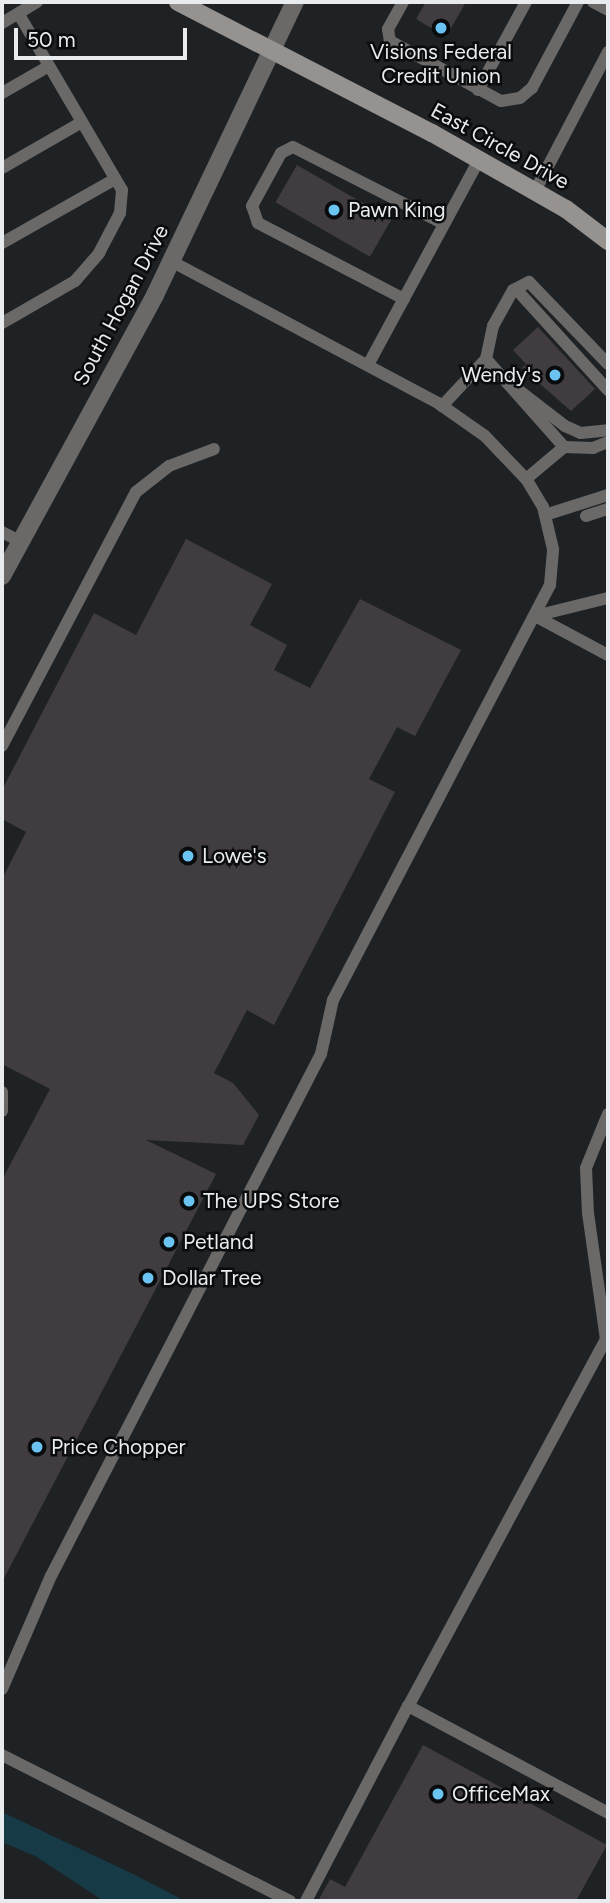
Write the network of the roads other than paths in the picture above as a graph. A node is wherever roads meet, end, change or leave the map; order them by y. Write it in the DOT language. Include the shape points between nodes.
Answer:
graph roads {
  1 [pos="37,2"];
  2 [pos="178,2"];
  3 [pos="295,2"];
  4 [pos="403,2"];
  5 [pos="526,2"];
  6 [pos="578,2"];
  7 [pos="593,2"];
  8 [pos="608,10"];
  9 [pos="18,13"];
  10 [pos="2,23"];
  11 [pos="273,52"];
  12 [pos="608,52"];
  13 [pos="49,66"];
  14 [pos="478,90"];
  15 [pos="2,93"];
  16 [pos="82,122"];
  17 [pos="479,160"];
  18 [pos="2,168"];
  19 [pos="115,179"];
  20 [pos="535,191"];
  21 [pos="444,225"];
  22 [pos="608,241"];
  23 [pos="2,243"];
  24 [pos="171,261"];
  25 [pos="516,289"];
  26 [pos="404,299"];
  27 [pos="2,323"];
  28 [pos="486,359"];
  29 [pos="608,364"];
  30 [pos="368,365"];
  31 [pos="504,379"];
  32 [pos="608,390"];
  33 [pos="442,406"];
  34 [pos="608,430"];
  35 [pos="608,443"];
  36 [pos="564,447"];
  37 [pos="214,449"];
  38 [pos="526,479"];
  39 [pos="608,495"];
  40 [pos="608,509"];
  41 [pos="545,515"];
  42 [pos="586,516"];
  43 [pos="2,532"];
  44 [pos="20,541"];
  45 [pos="2,576"];
  46 [pos="608,598"];
  47 [pos="535,616"];
  48 [pos="608,655"];
  49 [pos="2,746"];
  50 [pos="2,1092"];
  51 [pos="2,1111"];
  52 [pos="608,1114"];
  53 [pos="2,1689"];
  54 [pos="408,1706"];
  55 [pos="2,1755"];
  56 [pos="608,1814"];
  57 [pos="290,1901"];
  58 [pos="306,1901"];
  1 -- 9 [label="lane"];
  2 -- 11 [label="street, East Circle Drive"];
  3 -- 11 [label="street, South Hogan Drive"];
  4 -- 14 [label="lane" via="388,30 390,41"];
  5 -- 14 [label="lane"];
  6 -- 14 [label="lane" via="532,88 520,98 501,101"];
  7 -- 8 [label="lane"];
  9 -- 10 [label="lane"];
  9 -- 13 [label="lane"];
  11 -- 17 [label="street, East Circle Drive"];
  11 -- 24 [label="street, South Hogan Drive"];
  12 -- 20 [label="lane"];
  13 -- 15 [label="lane"];
  13 -- 16 [label="lane"];
  16 -- 18 [label="lane"];
  16 -- 19 [label="lane"];
  17 -- 20 [label="street, East Circle Drive"];
  17 -- 21 [label="lane"];
  19 -- 23 [label="lane"];
  19 -- 27 [label="lane" via="122,190 120,213 99,253 75,281"];
  20 -- 22 [label="street, East Circle Drive"];
  21 -- 26 [label="lane"];
  21 -- 26 [label="lane" via="301,148 281,153 252,206 258,223"];
  24 -- 30 [label="lane"];
  24 -- 44 [label="street, South Hogan Drive"];
  25 -- 28 [label="lane" via="493,326"];
  25 -- 29 [label="lane" via="529,282"];
  25 -- 32 [label="lane"];
  26 -- 30 [label="lane"];
  28 -- 31 [label="lane"];
  28 -- 33 [label="lane"];
  30 -- 33 [label="lane"];
  31 -- 34 [label="lane" via="565,426 581,433"];
  31 -- 36 [label="lane"];
  33 -- 38 [label="lane" via="485,436"];
  35 -- 36 [label="lane" via="593,448"];
  36 -- 38 [label="lane"];
  37 -- 49 [label="lane" via="169,466 136,492"];
  38 -- 41 [label="lane"];
  39 -- 41 [label="lane"];
  40 -- 42 [label="lane"];
  41 -- 47 [label="lane" via="553,549 550,585"];
  43 -- 44 [label="lane"];
  44 -- 45 [label="street, South Hogan Drive"];
  46 -- 47 [label="lane"];
  47 -- 48 [label="lane"];
  47 -- 53 [label="lane" via="333,1000 321,1054 51,1576"];
  50 -- 51 [label="lane"];
  52 -- 54 [label="lane" via="586,1168 606,1339"];
  54 -- 56 [label="lane"];
  54 -- 58 [label="lane"];
  55 -- 57 [label="lane"];
}
